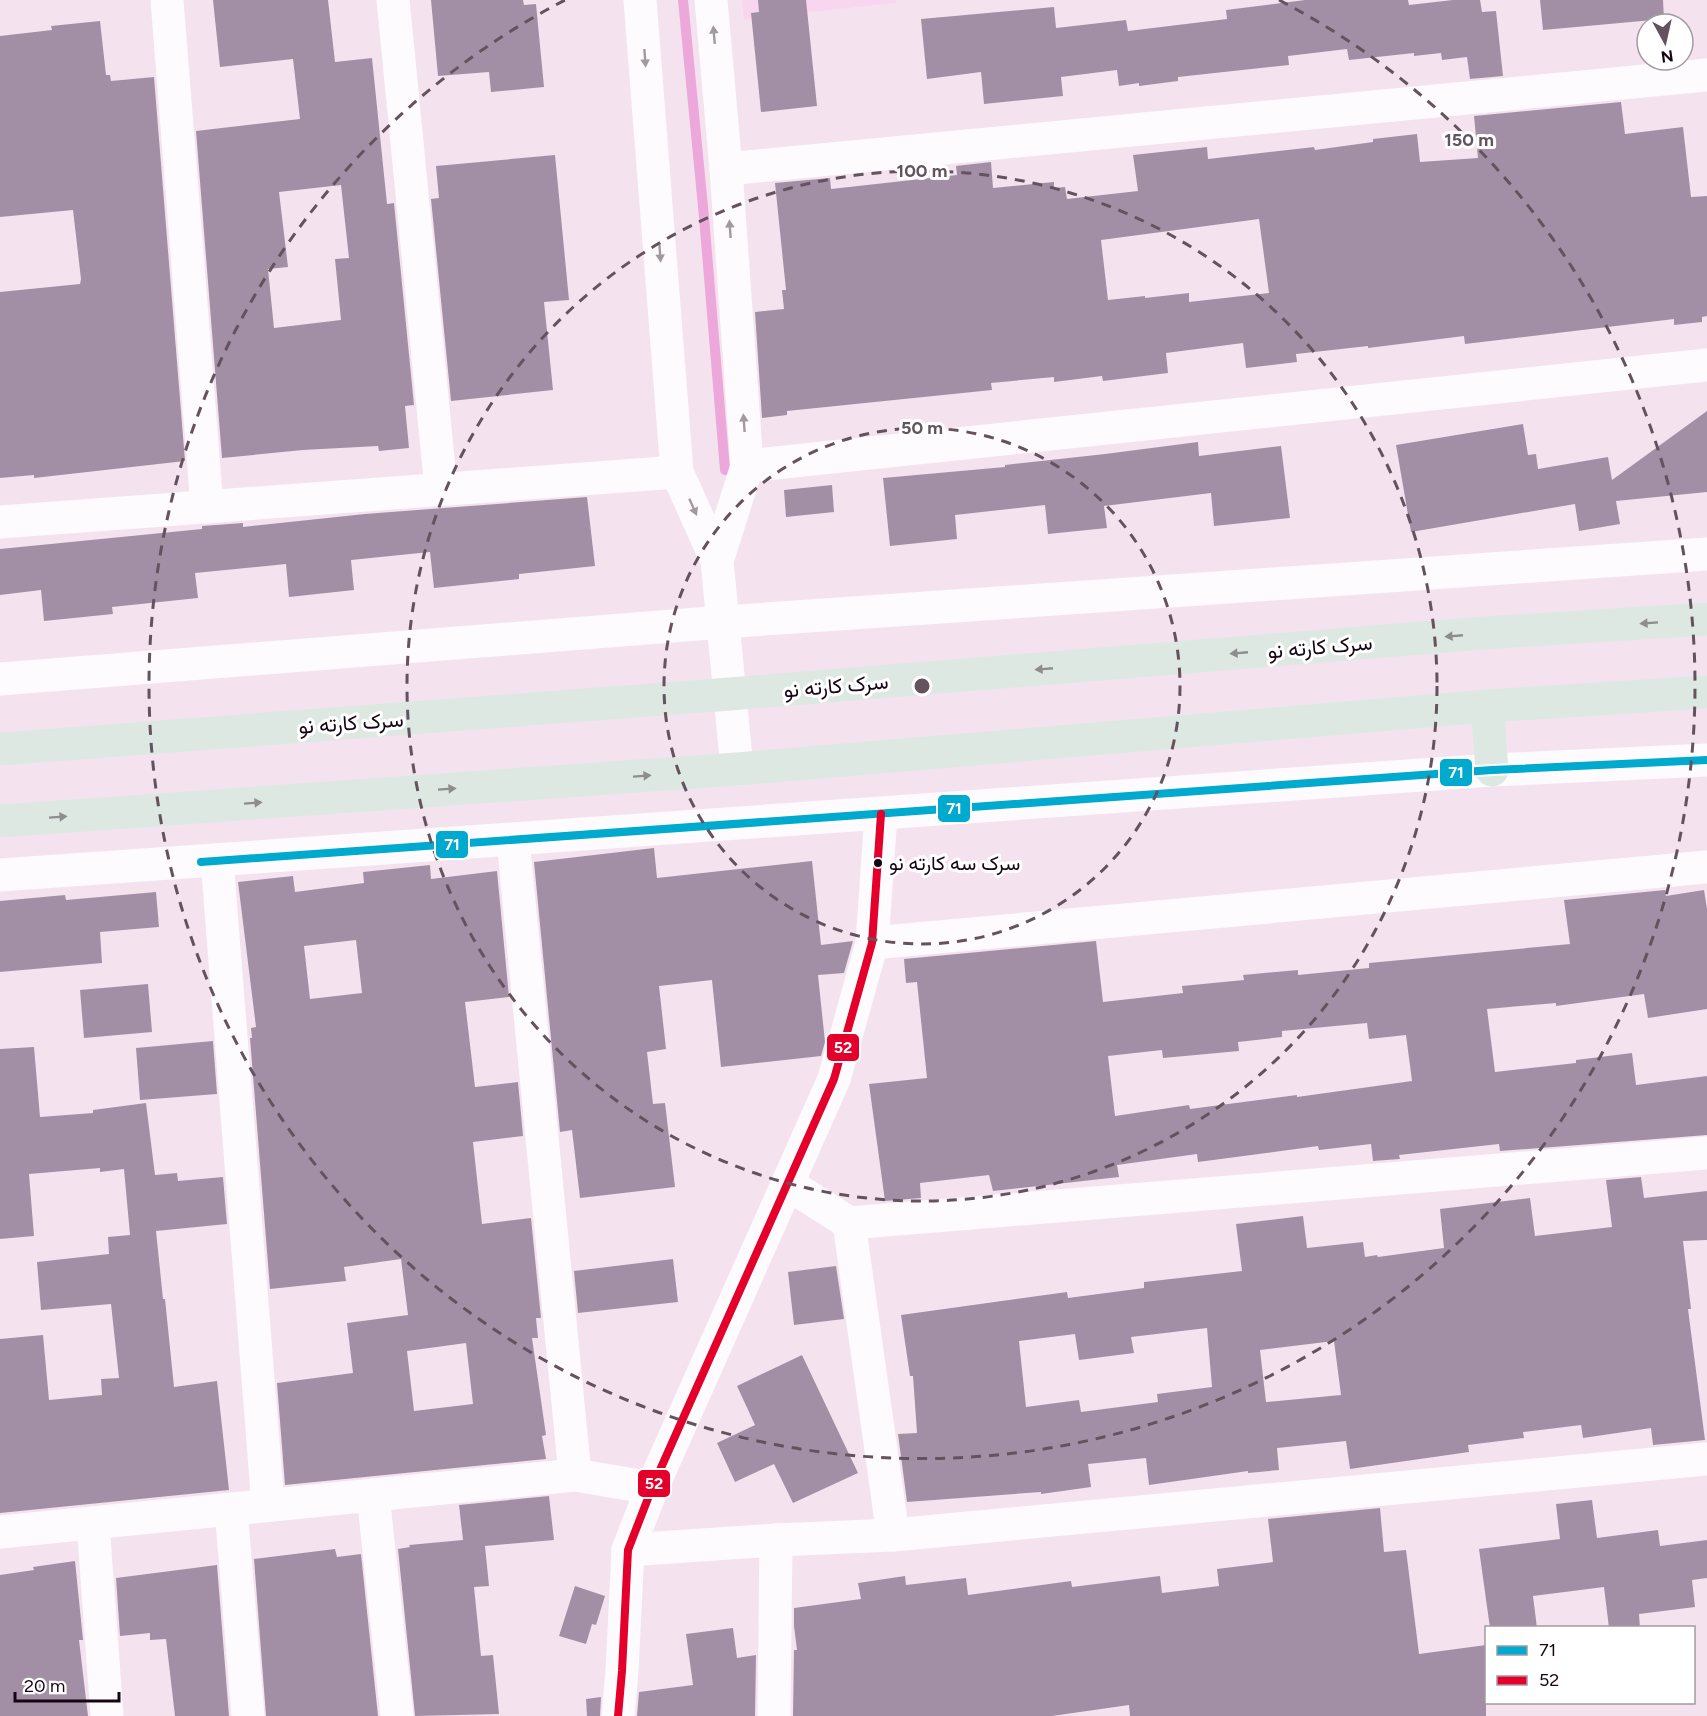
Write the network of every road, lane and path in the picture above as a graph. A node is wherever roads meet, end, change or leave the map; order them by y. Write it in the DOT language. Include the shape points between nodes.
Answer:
graph roads {
  1 [pos="167,0"];
  2 [pos="393,0"];
  3 [pos="640,0"];
  4 [pos="711,0"];
  5 [pos="1707,75"];
  6 [pos="726,169"];
  7 [pos="1707,365"];
  8 [pos="747,466"];
  9 [pos="677,471"];
  10 [pos="441,489"];
  11 [pos="207,507"];
  12 [pos="0,522"];
  13 [pos="1707,554"];
  14 [pos="717,561"];
  15 [pos="1707,619"];
  16 [pos="723,622"];
  17 [pos="0,680"];
  18 [pos="1707,692"];
  19 [pos="730,694"];
  20 [pos="1488,706"];
  21 [pos="0,749"];
  22 [pos="1707,760"];
  23 [pos="737,769"];
  24 [pos="1492,770"];
  25 [pos="881,814"];
  26 [pos="0,821"];
  27 [pos="513,840"];
  28 [pos="217,861"];
  29 [pos="1707,867"];
  30 [pos="0,875"];
  31 [pos="872,943"];
  32 [pos="1707,1153"];
  33 [pos="788,1184"];
  34 [pos="849,1223"];
  35 [pos="1707,1459"];
  36 [pos="575,1475"];
  37 [pos="652,1488"];
  38 [pos="373,1495"];
  39 [pos="268,1505"];
  40 [pos="231,1509"];
  41 [pos="93,1523"];
  42 [pos="0,1532"];
  43 [pos="893,1535"];
  44 [pos="776,1540"];
  45 [pos="628,1550"];
  46 [pos="107,1716"];
  47 [pos="248,1716"];
  48 [pos="397,1716"];
  49 [pos="618,1716"];
  50 [pos="774,1716"];
  1 -- 11 [label="street"];
  2 -- 10 [label="street"];
  3 -- 9 [label="street, one-way"];
  6 -- 4 [label="street, one-way"];
  5 -- 6 [label="street"];
  8 -- 6 [label="street, one-way"];
  7 -- 8 [label="street"];
  8 -- 14 [label="street"];
  9 -- 10 [label="street"];
  9 -- 14 [label="street, one-way"];
  10 -- 11 [label="street"];
  11 -- 12 [label="street"];
  13 -- 16 [label="street"];
  14 -- 16 [label="street"];
  15 -- 19 [label="highway, سرک کارته نو, one-way" via="1472,634"];
  16 -- 17 [label="street"];
  16 -- 19 [label="street"];
  18 -- 20 [label="highway"];
  19 -- 21 [label="highway, سرک کارته نو"];
  19 -- 23 [label="street"];
  20 -- 23 [label="highway"];
  20 -- 24 [label="highway"];
  22 -- 24 [label="street"];
  26 -- 23 [label="highway, one-way"];
  24 -- 25 [label="street"];
  25 -- 27 [label="street"];
  25 -- 31 [label="street"];
  27 -- 28 [label="street"];
  27 -- 36 [label="street"];
  28 -- 30 [label="street"];
  28 -- 39 [label="street"];
  29 -- 31 [label="street"];
  31 -- 33 [label="street" via="834,1079"];
  32 -- 34 [label="street"];
  33 -- 34 [label="street"];
  33 -- 37 [label="street"];
  34 -- 43 [label="street"];
  35 -- 43 [label="street"];
  36 -- 37 [label="street"];
  36 -- 38 [label="street"];
  37 -- 45 [label="street"];
  38 -- 39 [label="street"];
  38 -- 48 [label="street"];
  39 -- 40 [label="street"];
  40 -- 41 [label="street"];
  40 -- 47 [label="street"];
  41 -- 42 [label="street"];
  41 -- 46 [label="street"];
  43 -- 44 [label="street"];
  44 -- 45 [label="street"];
  44 -- 50 [label="street"];
  45 -- 49 [label="street"];
}
